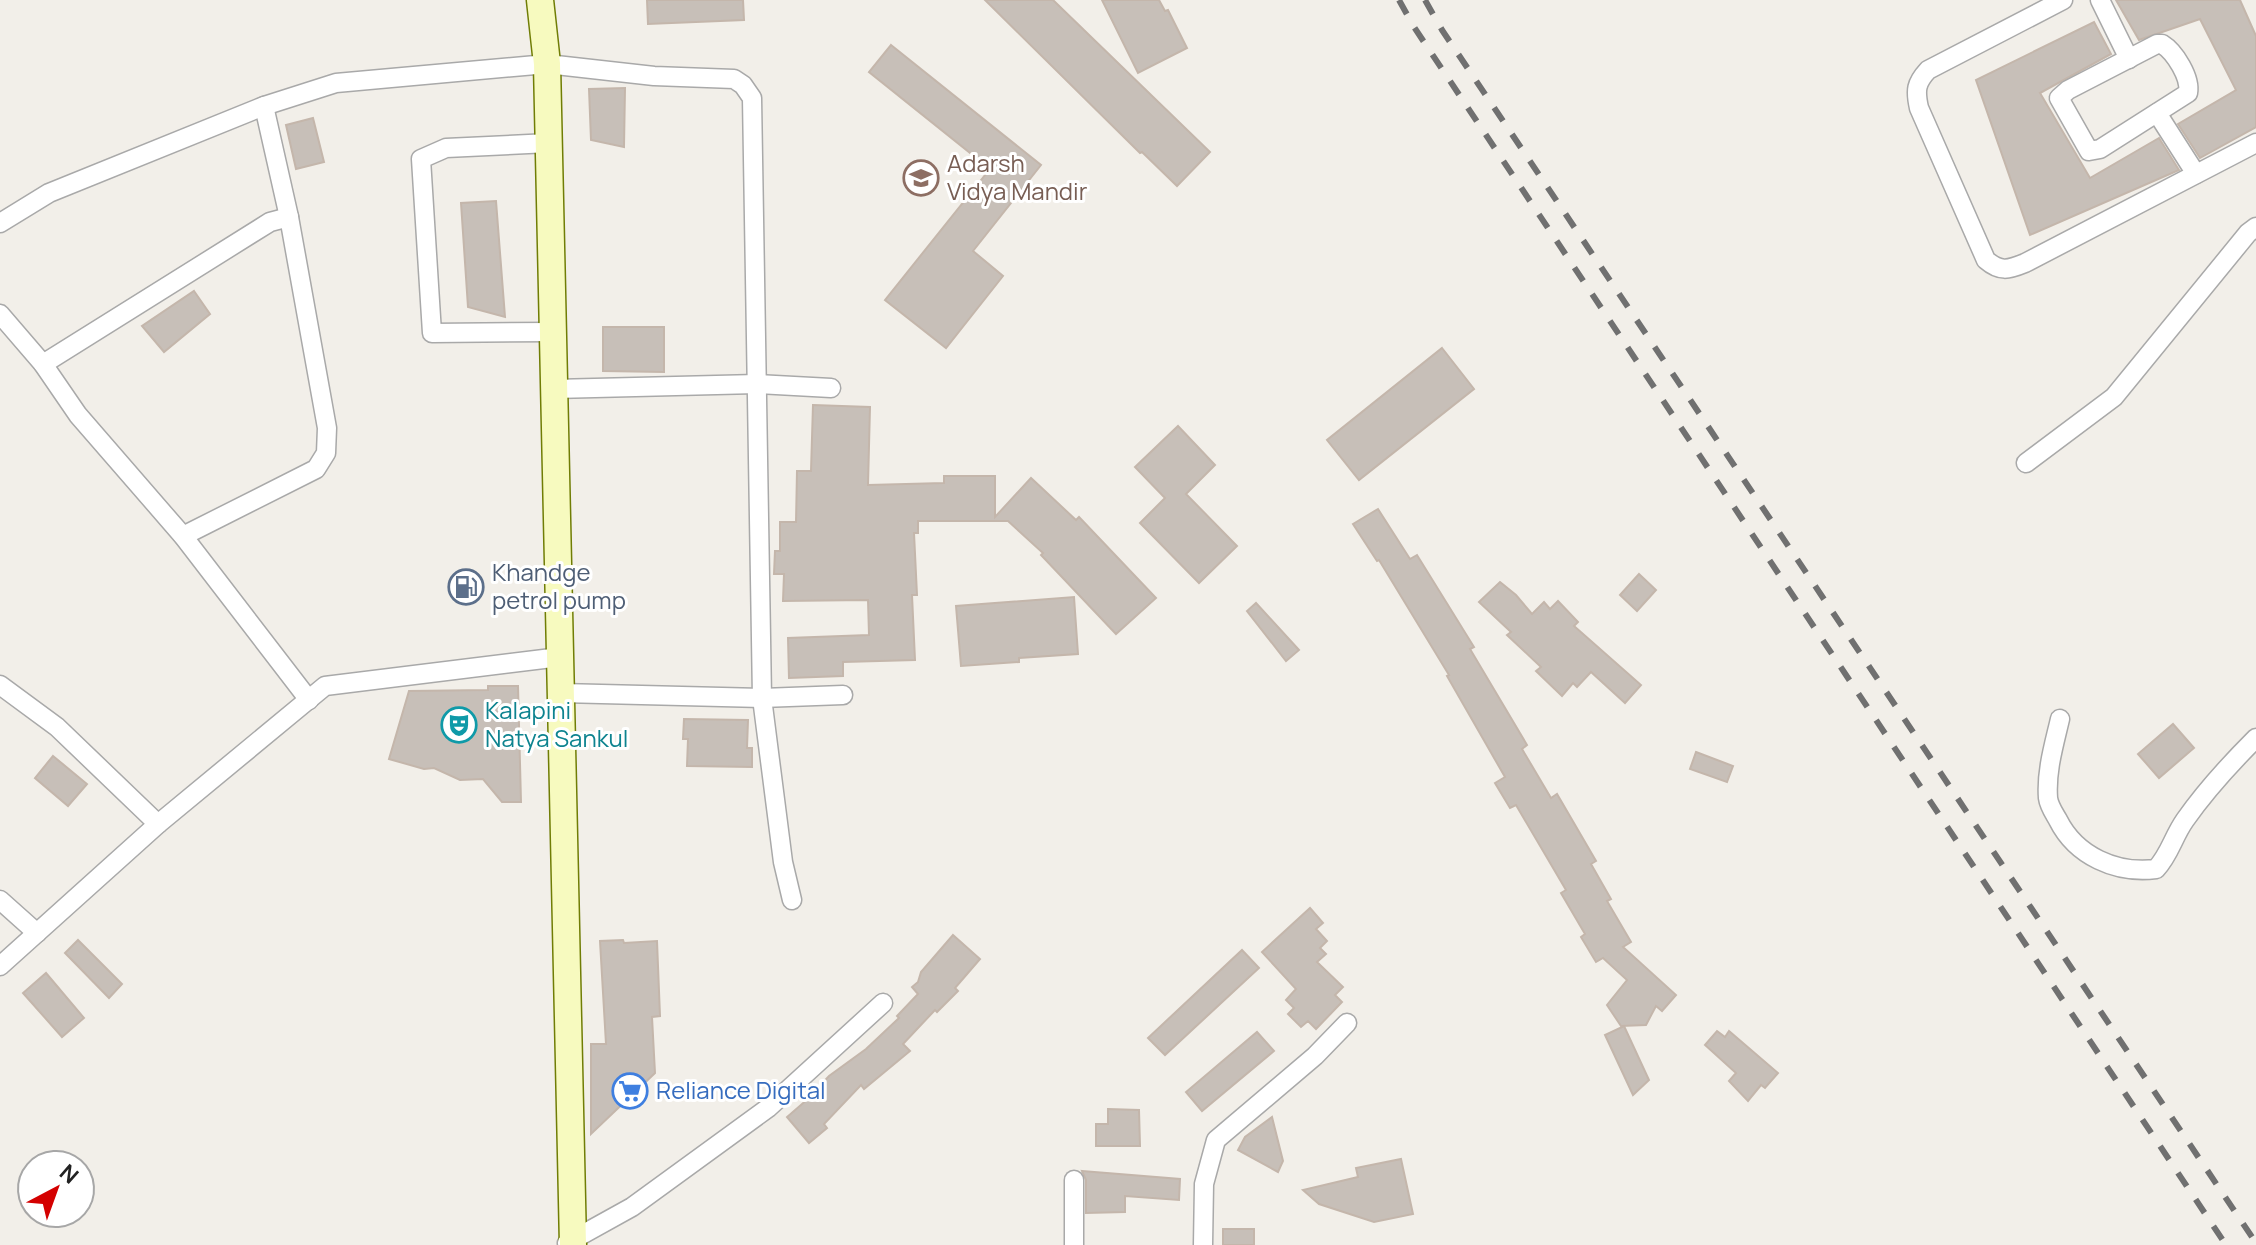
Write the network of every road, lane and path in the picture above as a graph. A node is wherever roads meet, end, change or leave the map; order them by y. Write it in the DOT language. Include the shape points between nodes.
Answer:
graph roads {
  1 [pos="540,0"];
  2 [pos="2063,0"];
  3 [pos="2100,0"];
  4 [pos="2129,59"];
  5 [pos="547,64"];
  6 [pos="264,106"];
  7 [pos="2157,113"];
  8 [pos="549,143"];
  9 [pos="2256,143"];
  10 [pos="2196,174"];
  11 [pos="289,217"];
  12 [pos="0,223"];
  13 [pos="2256,227"];
  14 [pos="0,314"];
  15 [pos="553,332"];
  16 [pos="43,364"];
  17 [pos="757,384"];
  18 [pos="831,388"];
  19 [pos="554,389"];
  20 [pos="2026,463"];
  21 [pos="183,536"];
  22 [pos="560,657"];
  23 [pos="0,685"];
  24 [pos="561,693"];
  25 [pos="843,695"];
  26 [pos="762,698"];
  27 [pos="309,700"];
  28 [pos="2060,719"];
  29 [pos="2256,738"];
  30 [pos="158,824"];
  31 [pos="0,900"];
  32 [pos="792,900"];
  33 [pos="37,933"];
  34 [pos="0,966"];
  35 [pos="883,1003"];
  36 [pos="1347,1023"];
  37 [pos="1074,1180"];
  38 [pos="571,1243"];
  39 [pos="1074,1245"];
  40 [pos="1203,1245"];
  1 -- 5 [label="main road"];
  2 -- 10 [label="street" via="1928,70 1915,90 1986,260 2008,270"];
  3 -- 4 [label="street"];
  4 -- 7 [label="street" via="2162,44 2189,83 2188,93"];
  4 -- 7 [label="street" via="2062,94 2060,102 2089,151"];
  5 -- 6 [label="street" via="336,83"];
  5 -- 8 [label="main road"];
  5 -- 17 [label="street" via="734,79 752,98"];
  6 -- 11 [label="street"];
  6 -- 12 [label="street" via="49,193"];
  7 -- 10 [label="street"];
  8 -- 15 [label="main road"];
  8 -- 15 [label="street" via="446,148 421,159 432,333"];
  9 -- 10 [label="street"];
  11 -- 16 [label="street" via="270,222"];
  11 -- 21 [label="street" via="327,428 326,453 316,469"];
  13 -- 20 [label="street" via="2114,397"];
  14 -- 16 [label="street"];
  15 -- 19 [label="main road"];
  16 -- 21 [label="street" via="78,415"];
  17 -- 18 [label="street"];
  17 -- 19 [label="street"];
  17 -- 26 [label="street"];
  19 -- 22 [label="main road"];
  21 -- 27 [label="street"];
  22 -- 24 [label="main road"];
  22 -- 27 [label="street" via="325,686"];
  23 -- 30 [label="street" via="57,727"];
  24 -- 26 [label="street"];
  24 -- 38 [label="main road"];
  25 -- 26 [label="street"];
  26 -- 32 [label="street"];
  27 -- 30 [label="street"];
  28 -- 29 [label="street" via="2048,802 2061,827 2092,858 2142,871 2156,869 2168,856 2178,830 2204,792"];
  30 -- 33 [label="street"];
  31 -- 33 [label="street"];
  33 -- 34 [label="street"];
  35 -- 38 [label="street" via="768,1108 632,1207"];
  36 -- 40 [label="street" via="1216,1140 1204,1184"];
  37 -- 39 [label="street"];
}
